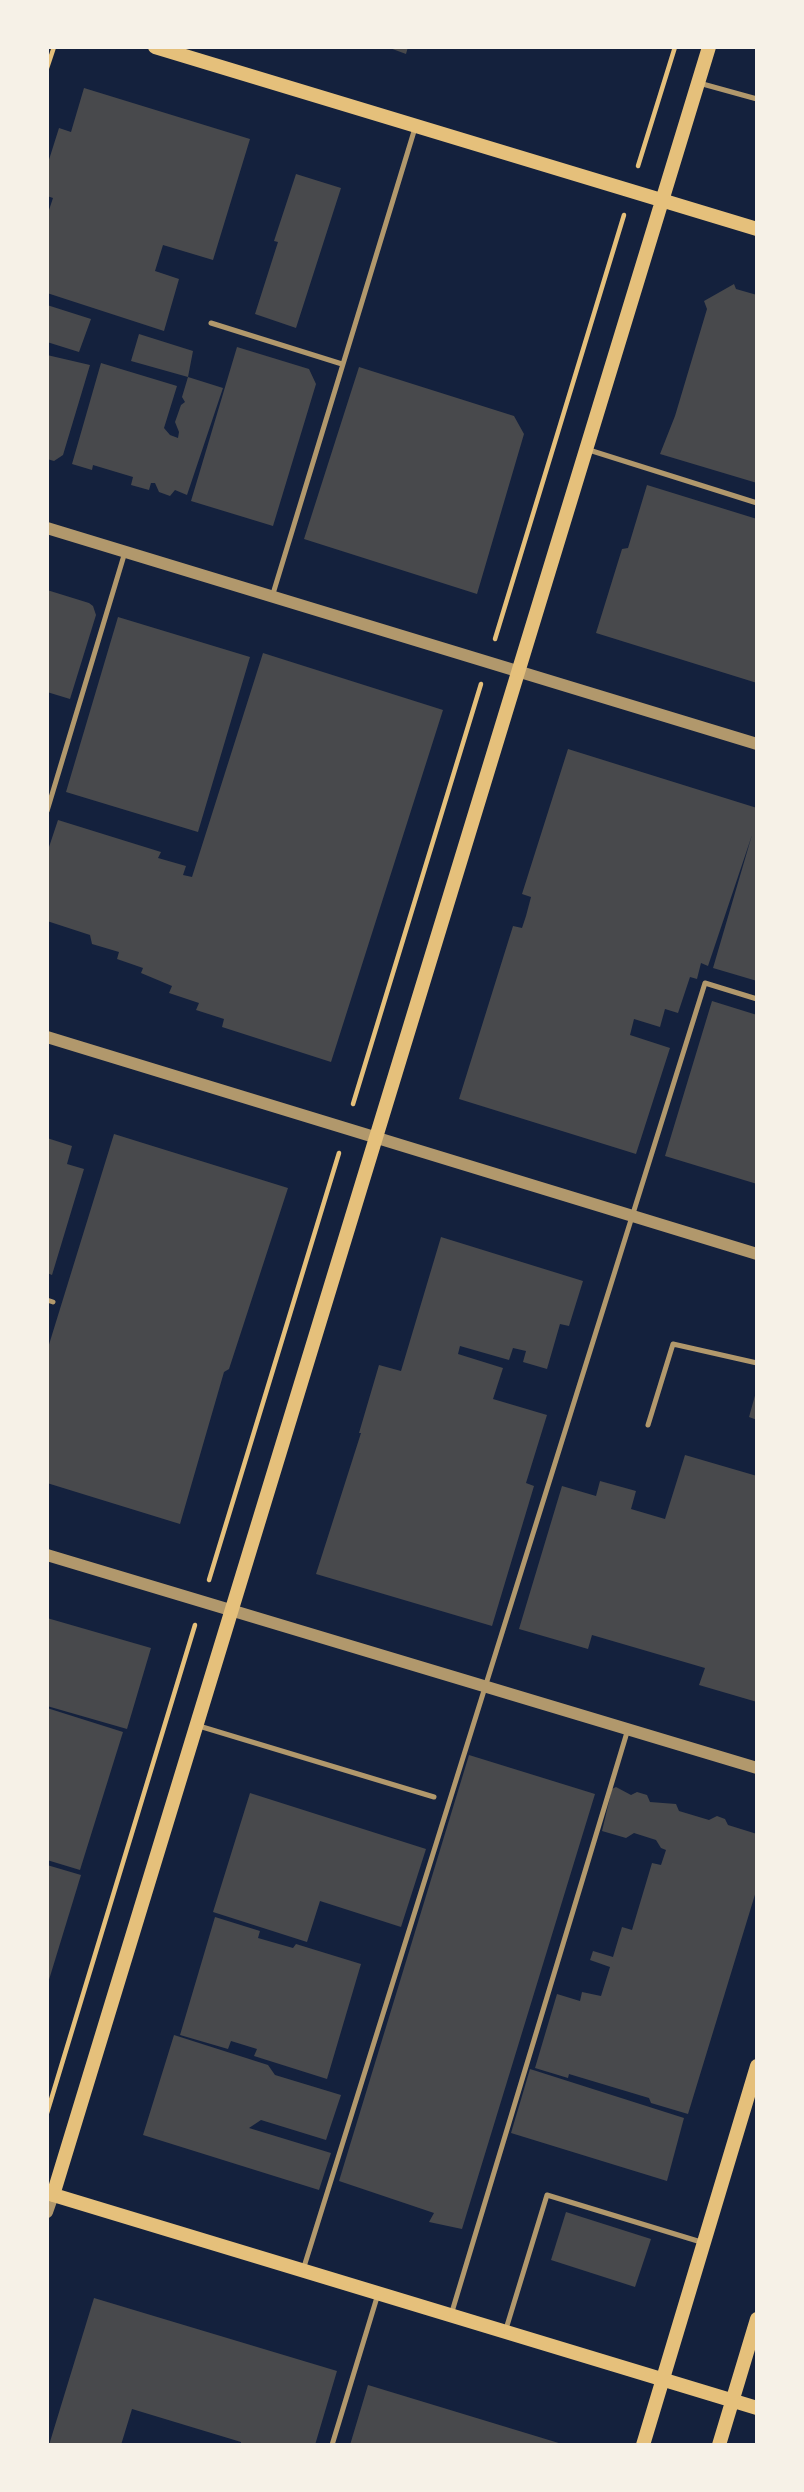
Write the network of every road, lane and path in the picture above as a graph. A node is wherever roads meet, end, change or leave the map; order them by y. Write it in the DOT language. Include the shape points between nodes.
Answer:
graph roads {
  1 [pos="54,47"];
  2 [pos="155,47"];
  3 [pos="675,47"];
  4 [pos="709,47"];
  5 [pos="47,68"];
  6 [pos="698,83"];
  7 [pos="757,99"];
  8 [pos="416,126"];
  9 [pos="631,191"];
  10 [pos="662,201"];
  11 [pos="757,229"];
  12 [pos="211,323"];
  13 [pos="342,364"];
  14 [pos="586,449"];
  15 [pos="757,503"];
  16 [pos="47,528"];
  17 [pos="125,552"];
  18 [pos="272,597"];
  19 [pos="487,662"];
  20 [pos="518,671"];
  21 [pos="757,744"];
  22 [pos="47,811"];
  23 [pos="757,999"];
  24 [pos="47,1037"];
  25 [pos="346,1129"];
  26 [pos="376,1138"];
  27 [pos="632,1216"];
  28 [pos="757,1254"];
  29 [pos="757,1363"];
  30 [pos="648,1425"];
  31 [pos="47,1555"];
  32 [pos="202,1601"];
  33 [pos="231,1610"];
  34 [pos="485,1686"];
  35 [pos="196,1725"];
  36 [pos="628,1729"];
  37 [pos="757,1768"];
  38 [pos="434,1797"];
  39 [pos="757,2066"];
  40 [pos="47,2113"];
  41 [pos="50,2194"];
  42 [pos="47,2212"];
  43 [pos="704,2243"];
  44 [pos="303,2270"];
  45 [pos="378,2292"];
  46 [pos="451,2315"];
  47 [pos="757,2319"];
  48 [pos="505,2331"];
  49 [pos="663,2379"];
  50 [pos="732,2400"];
  51 [pos="757,2407"];
  52 [pos="332,2445"];
  53 [pos="643,2445"];
  54 [pos="719,2445"];
  1 -- 5 [label="path"];
  2 -- 8 [label="main road"];
  3 -- 9 [label="path"];
  4 -- 6 [label="main road"];
  6 -- 7 [label="lane"];
  6 -- 10 [label="main road"];
  8 -- 9 [label="main road"];
  8 -- 13 [label="lane"];
  9 -- 10 [label="main road"];
  9 -- 19 [label="path"];
  10 -- 11 [label="main road"];
  10 -- 14 [label="main road"];
  12 -- 13 [label="lane"];
  13 -- 18 [label="lane"];
  14 -- 15 [label="lane"];
  14 -- 20 [label="main road"];
  16 -- 17 [label="street"];
  17 -- 18 [label="street"];
  17 -- 22 [label="lane"];
  18 -- 19 [label="street"];
  19 -- 20 [label="street"];
  19 -- 25 [label="path"];
  20 -- 21 [label="street"];
  20 -- 26 [label="main road"];
  23 -- 27 [label="lane" via="705,983"];
  24 -- 25 [label="street"];
  25 -- 26 [label="street"];
  25 -- 32 [label="path"];
  26 -- 27 [label="street"];
  26 -- 33 [label="main road"];
  27 -- 28 [label="street"];
  27 -- 34 [label="lane"];
  29 -- 30 [label="lane" via="673,1344"];
  31 -- 32 [label="street"];
  32 -- 33 [label="street"];
  32 -- 40 [label="path"];
  33 -- 34 [label="street"];
  33 -- 35 [label="main road"];
  34 -- 36 [label="street"];
  34 -- 44 [label="lane"];
  35 -- 38 [label="lane"];
  35 -- 41 [label="main road"];
  36 -- 37 [label="street"];
  36 -- 46 [label="lane"];
  39 -- 43 [label="main road"];
  41 -- 42 [label="street"];
  41 -- 44 [label="main road"];
  43 -- 48 [label="lane" via="547,2195"];
  43 -- 49 [label="main road"];
  44 -- 45 [label="main road"];
  45 -- 46 [label="main road"];
  45 -- 52 [label="lane"];
  46 -- 48 [label="main road"];
  47 -- 50 [label="main road"];
  48 -- 49 [label="main road"];
  49 -- 50 [label="main road"];
  49 -- 53 [label="main road"];
  50 -- 51 [label="main road"];
  50 -- 54 [label="main road"];
}
